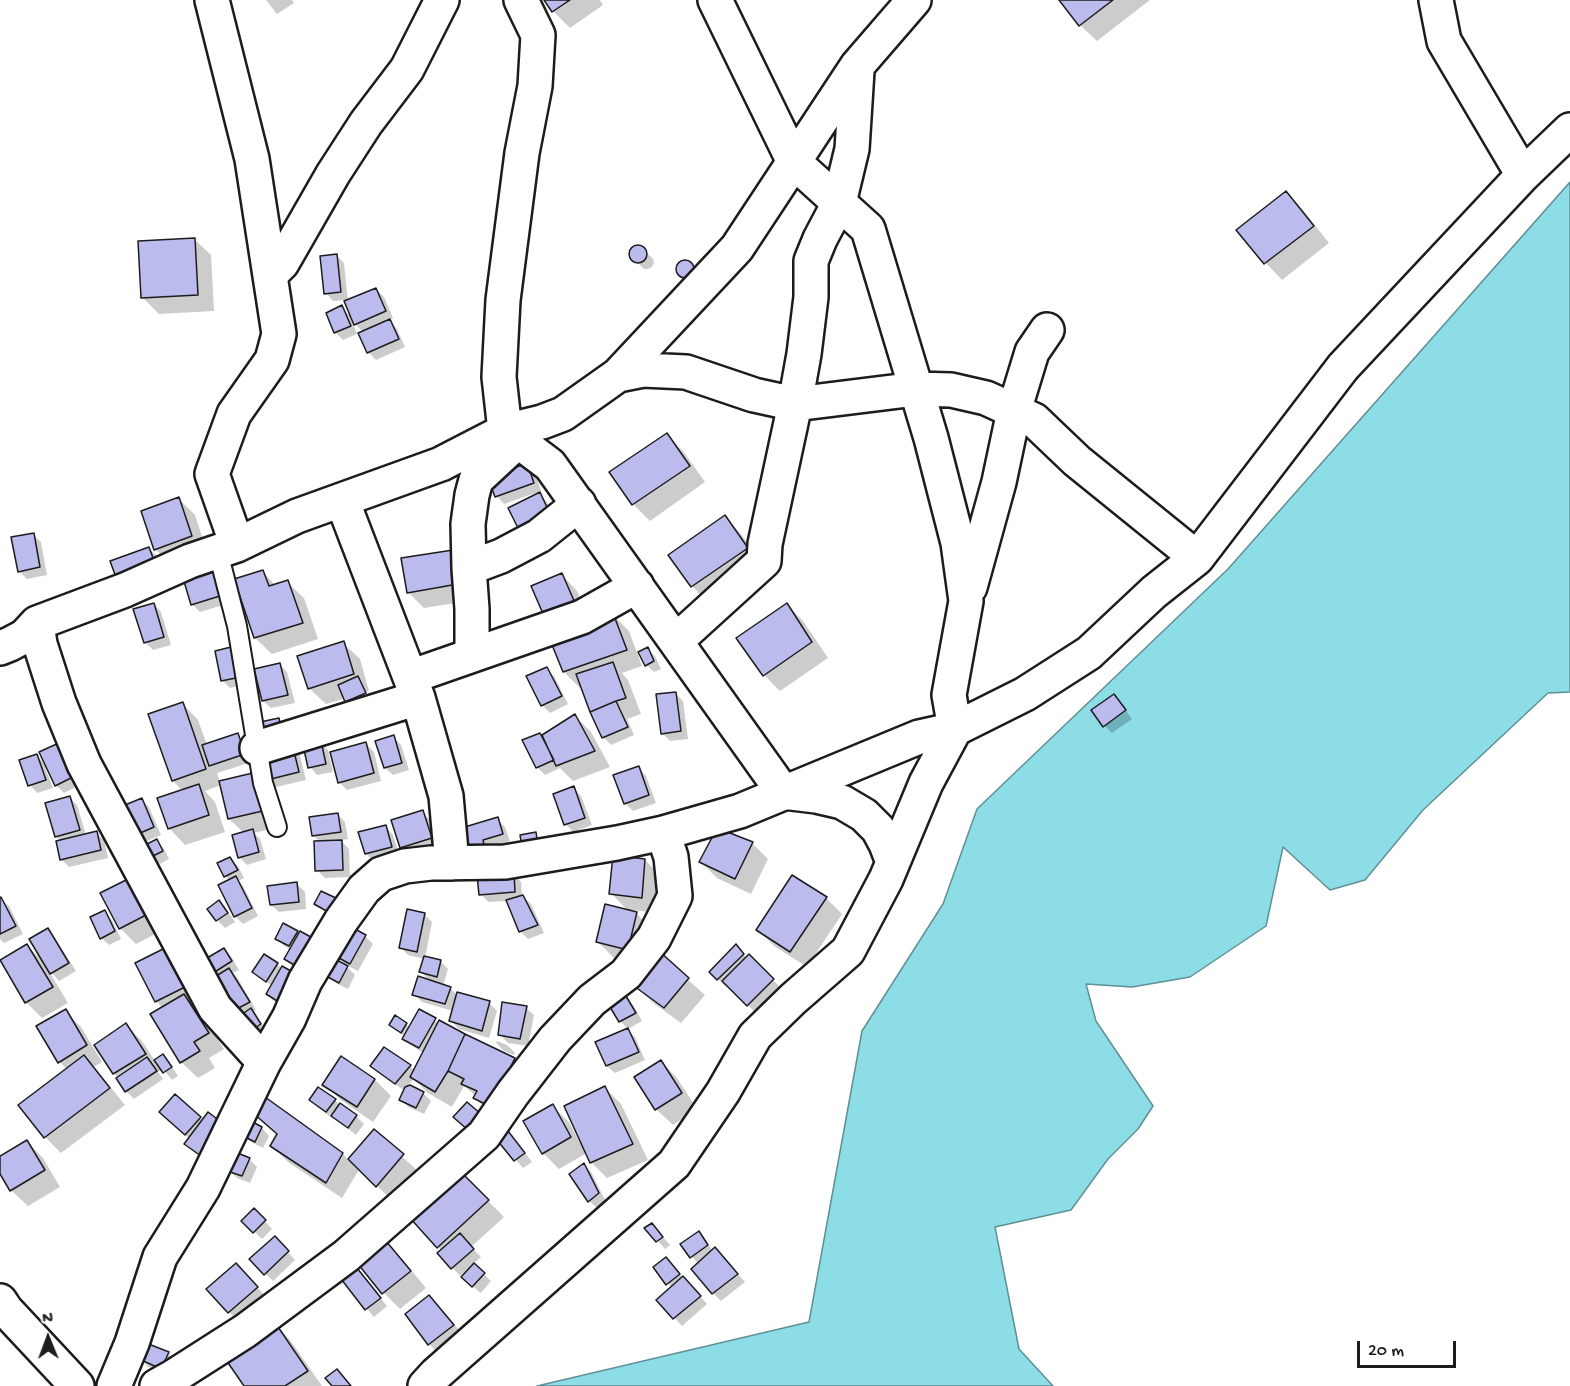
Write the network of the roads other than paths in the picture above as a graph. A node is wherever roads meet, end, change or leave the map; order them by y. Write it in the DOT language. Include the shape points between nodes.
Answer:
graph roads {
  1 [pos="212,0"];
  2 [pos="442,0"];
  3 [pos="521,0"];
  4 [pos="715,0"];
  5 [pos="914,0"];
  6 [pos="1436,0"];
  7 [pos="857,66"];
  8 [pos="1570,130"];
  9 [pos="794,162"];
  10 [pos="1523,175"];
  11 [pos="839,203"];
  12 [pos="270,275"];
  13 [pos="1047,330"];
  14 [pos="618,375"];
  15 [pos="916,389"];
  16 [pos="795,404"];
  17 [pos="1014,411"];
  18 [pos="511,436"];
  19 [pos="342,500"];
  20 [pos="579,504"];
  21 [pos="227,548"];
  22 [pos="1197,558"];
  23 [pos="469,568"];
  24 [pos="637,586"];
  25 [pos="966,601"];
  26 [pos="37,623"];
  27 [pos="676,641"];
  28 [pos="0,648"];
  29 [pos="472,655"];
  30 [pos="414,687"];
  31 [pos="955,729"];
  32 [pos="257,748"];
  33 [pos="783,792"];
  34 [pos="277,827"];
  35 [pos="663,833"];
  36 [pos="893,862"];
  37 [pos="452,863"];
  38 [pos="264,1062"];
  39 [pos="0,1301"];
  40 [pos="77,1386"];
  41 [pos="114,1386"];
  42 [pos="157,1386"];
  43 [pos="425,1386"];
  1 -- 12 [label="street" via="252,159"];
  2 -- 12 [label="street" via="407,69 366,123 282,264"];
  3 -- 18 [label="street" via="538,35 535,86 503,300 499,377"];
  4 -- 9 [label="street"];
  5 -- 7 [label="street"];
  6 -- 10 [label="street" via="1444,41"];
  7 -- 9 [label="street"];
  7 -- 11 [label="street" via="852,149"];
  8 -- 10 [label="street"];
  9 -- 11 [label="street"];
  9 -- 14 [label="street" via="737,248"];
  10 -- 22 [label="street" via="1343,367"];
  11 -- 15 [label="street" via="868,229"];
  11 -- 16 [label="street" via="811,261 811,297"];
  12 -- 21 [label="street" via="279,334 272,360 234,414 212,474"];
  13 -- 17 [label="street" via="1032,352"];
  14 -- 16 [label="street" via="643,370 686,372"];
  14 -- 18 [label="street" via="562,414"];
  15 -- 16 [label="street"];
  15 -- 17 [label="street" via="951,390 987,398"];
  15 -- 25 [label="street" via="958,543"];
  16 -- 27 [label="street" via="764,561"];
  17 -- 22 [label="street" via="1034,420 1077,462"];
  17 -- 25 [label="street"];
  18 -- 19 [label="street"];
  18 -- 20 [label="street" via="550,465"];
  18 -- 23 [label="street" via="476,480 468,524"];
  19 -- 21 [label="street"];
  19 -- 30 [label="street"];
  20 -- 23 [label="street" via="539,536"];
  20 -- 24 [label="street"];
  21 -- 26 [label="street"];
  21 -- 32 [label="lane"];
  22 -- 31 [label="street" via="1089,653 1025,694"];
  23 -- 29 [label="street"];
  24 -- 27 [label="street"];
  24 -- 29 [label="street" via="582,617"];
  25 -- 31 [label="street" via="949,695"];
  26 -- 28 [label="street" via="25,636"];
  26 -- 38 [label="street" via="59,703 84,764 215,1008"];
  27 -- 33 [label="street"];
  29 -- 30 [label="street"];
  30 -- 32 [label="street"];
  30 -- 37 [label="street" via="446,796"];
  31 -- 33 [label="street" via="919,736"];
  31 -- 36 [label="street" via="926,783"];
  32 -- 34 [label="lane"];
  33 -- 35 [label="street" via="740,811"];
  33 -- 36 [label="street" via="842,802 864,815 878,829"];
  35 -- 37 [label="street" via="505,862"];
  35 -- 42 [label="street" via="671,857 675,896 654,938 626,974 592,1000 555,1039 484,1136 346,1256 244,1331"];
  36 -- 43 [label="street" via="849,951 755,1036 674,1164"];
  37 -- 38 [label="street" via="405,866 381,874 364,890 304,981"];
  38 -- 41 [label="street" via="203,1188 160,1257"];
  39 -- 40 [label="street"];
}
